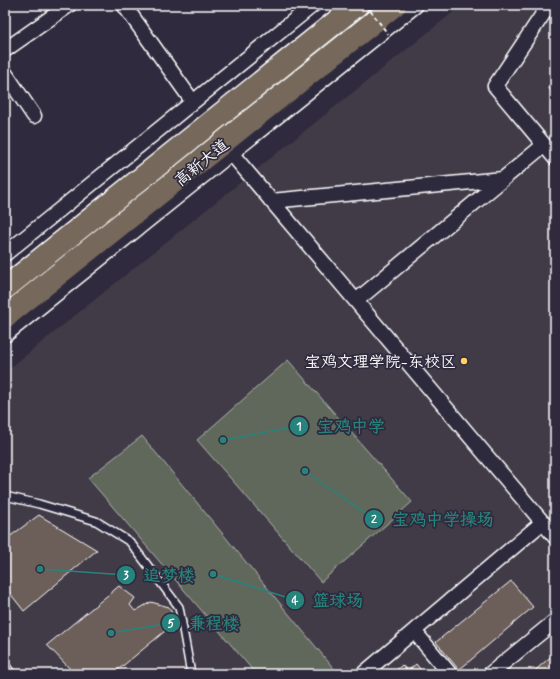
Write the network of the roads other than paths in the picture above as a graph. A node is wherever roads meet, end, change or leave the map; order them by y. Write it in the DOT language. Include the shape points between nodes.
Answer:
graph roads {
  1 [pos="69,5"];
  2 [pos="124,5"];
  3 [pos="313,5"];
  4 [pos="357,5"];
  5 [pos="395,5"];
  6 [pos="416,5"];
  7 [pos="548,5"];
  8 [pos="5,50"];
  9 [pos="5,73"];
  10 [pos="193,102"];
  11 [pos="34,116"];
  12 [pos="544,145"];
  13 [pos="227,148"];
  14 [pos="555,158"];
  15 [pos="503,179"];
  16 [pos="271,201"];
  17 [pos="5,254"];
  18 [pos="5,288"];
  19 [pos="356,301"];
  20 [pos="5,317"];
  21 [pos="5,335"];
  22 [pos="5,496"];
  23 [pos="550,527"];
  24 [pos="555,621"];
  25 [pos="414,631"];
  26 [pos="5,665"];
  27 [pos="12,674"];
  28 [pos="191,674"];
  29 [pos="363,674"];
  30 [pos="450,674"];
  31 [pos="490,674"];
  1 -- 8 [label="street"];
  2 -- 10 [label="street"];
  3 -- 10 [label="street"];
  4 -- 18 [label="highway, 高新大道"];
  5 -- 13 [label="highway, 高新大道"];
  6 -- 13 [label="street"];
  7 -- 12 [label="street" via="495,86"];
  9 -- 11 [label="street"];
  10 -- 17 [label="street"];
  12 -- 14 [label="street"];
  12 -- 15 [label="street"];
  13 -- 16 [label="street"];
  13 -- 20 [label="highway, 高新大道"];
  13 -- 21 [label="street"];
  15 -- 16 [label="street"];
  15 -- 19 [label="street"];
  16 -- 19 [label="street"];
  19 -- 23 [label="street"];
  22 -- 28 [label="lane" via="96,521 130,542 179,607"];
  23 -- 25 [label="street"];
  24 -- 31 [label="street"];
  25 -- 29 [label="street"];
  25 -- 30 [label="street"];
  26 -- 27 [label="lane"];
}
